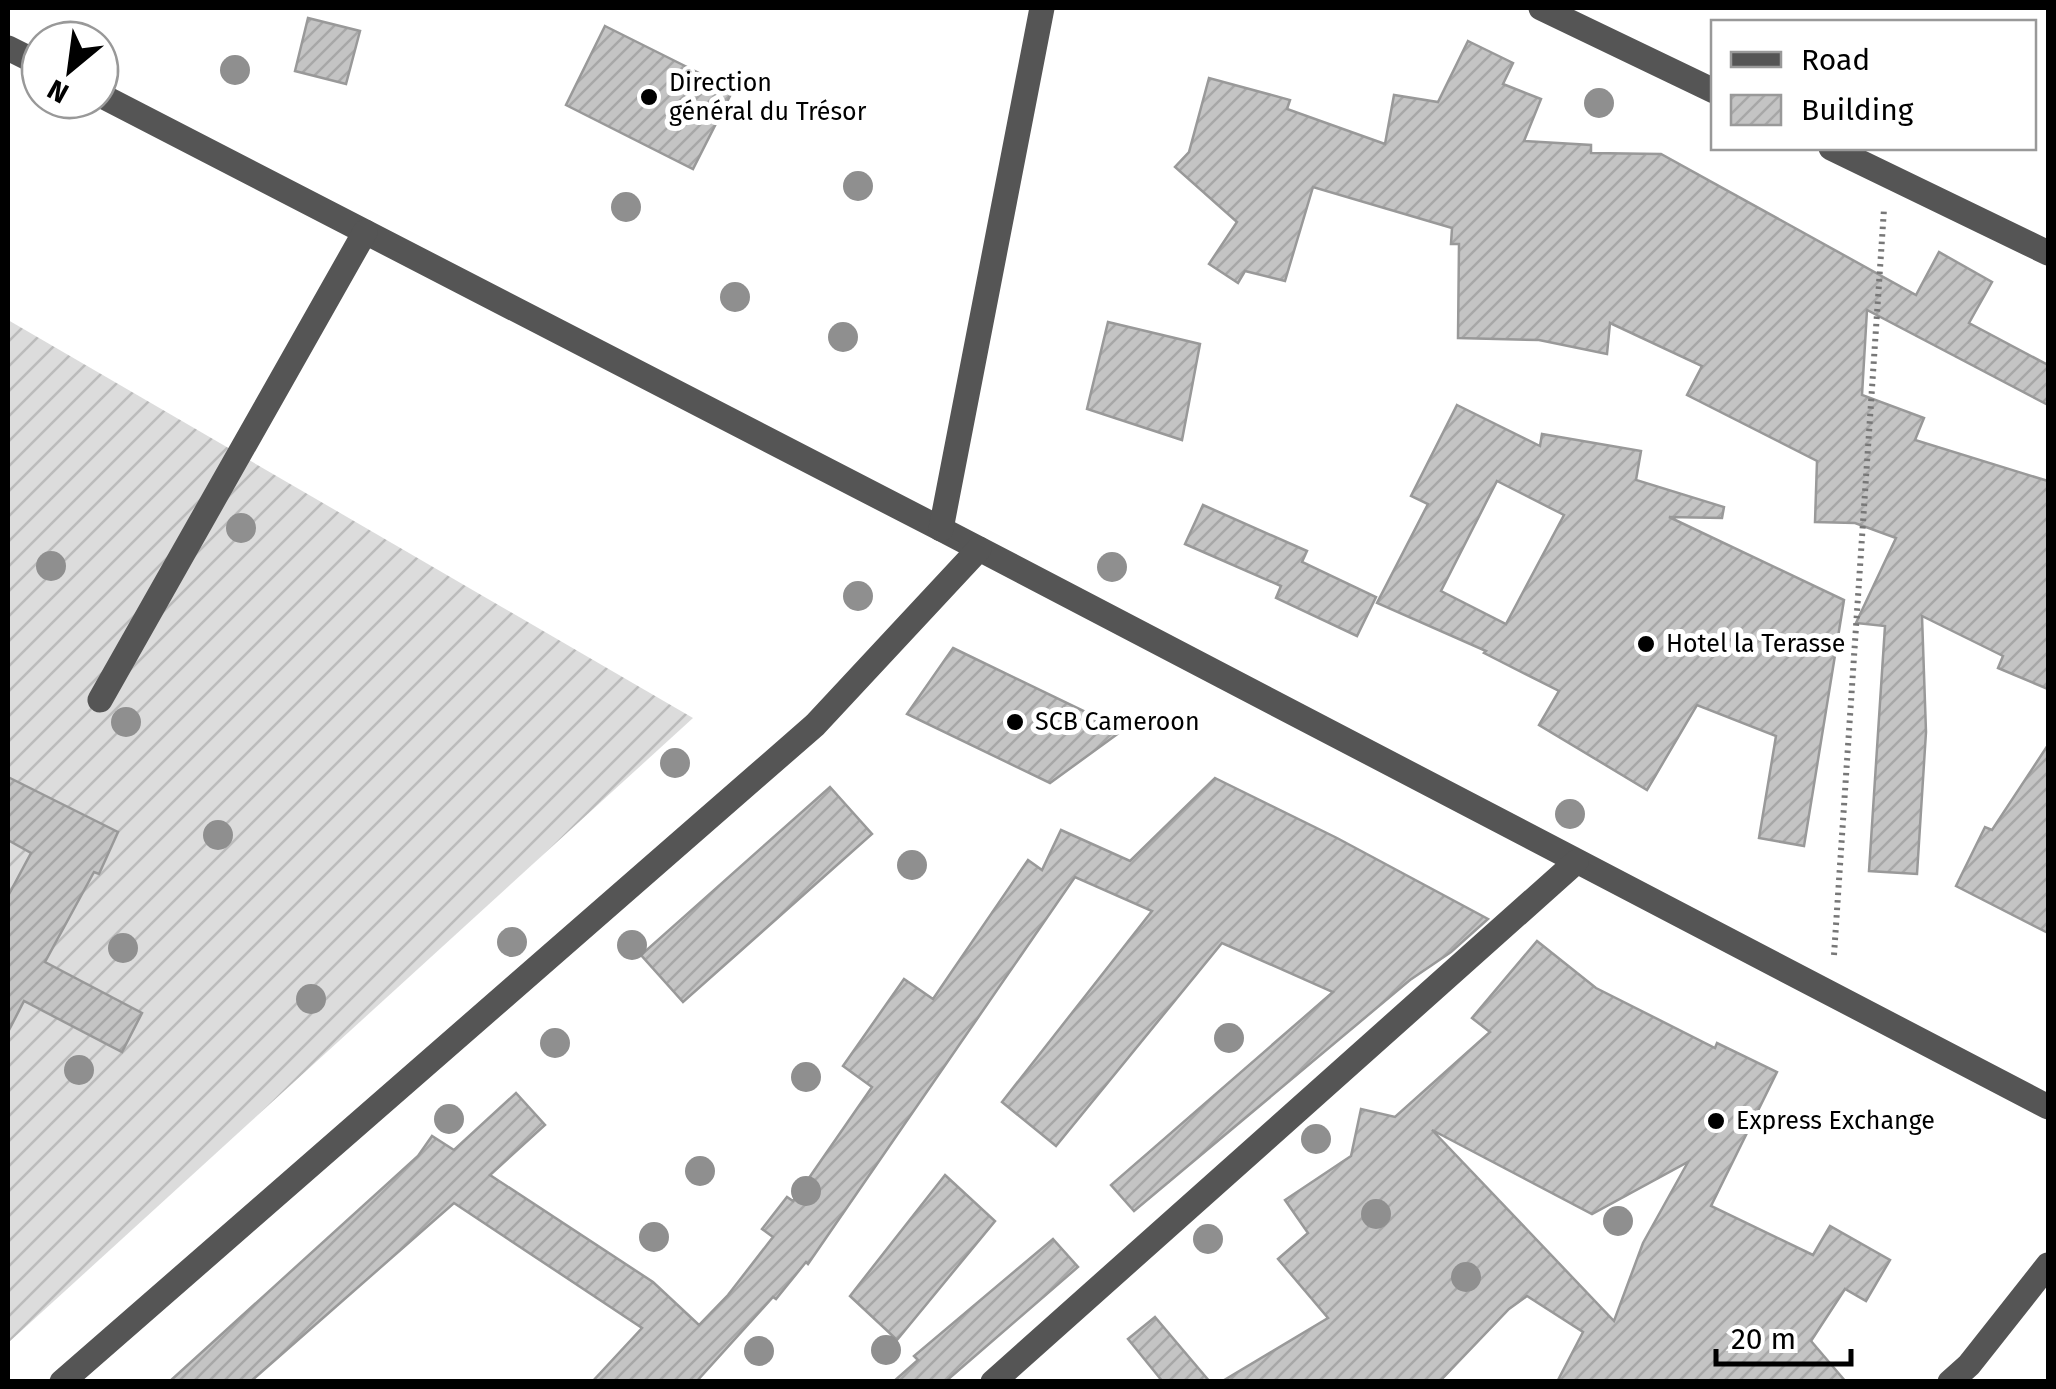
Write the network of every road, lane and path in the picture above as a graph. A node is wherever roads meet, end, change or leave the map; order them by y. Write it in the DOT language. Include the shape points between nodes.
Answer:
graph roads {
  1 [pos="1042,8"];
  2 [pos="1541,8"];
  3 [pos="1711,90"];
  4 [pos="120,105"];
  5 [pos="1835,150"];
  6 [pos="1886,174"];
  7 [pos="365,232"];
  8 [pos="2048,253"];
  9 [pos="941,529"];
  10 [pos="979,549"];
  11 [pos="100,700"];
  12 [pos="1576,862"];
  13 [pos="1831,996"];
  14 [pos="2048,1107"];
  15 [pos="2048,1265"];
  16 [pos="62,1382"];
  17 [pos="993,1382"];
  18 [pos="1950,1382"];
  1 -- 9 [label="street"];
  2 -- 3 [label="street"];
  4 -- 7 [label="street"];
  5 -- 6 [label="street"];
  6 -- 8 [label="street"];
  6 -- 13 [label="path"];
  7 -- 9 [label="street"];
  7 -- 11 [label="street"];
  9 -- 10 [label="street"];
  10 -- 12 [label="street"];
  10 -- 16 [label="street" via="816,724"];
  12 -- 13 [label="street"];
  12 -- 17 [label="street"];
  13 -- 14 [label="street"];
  15 -- 18 [label="street"];
}
